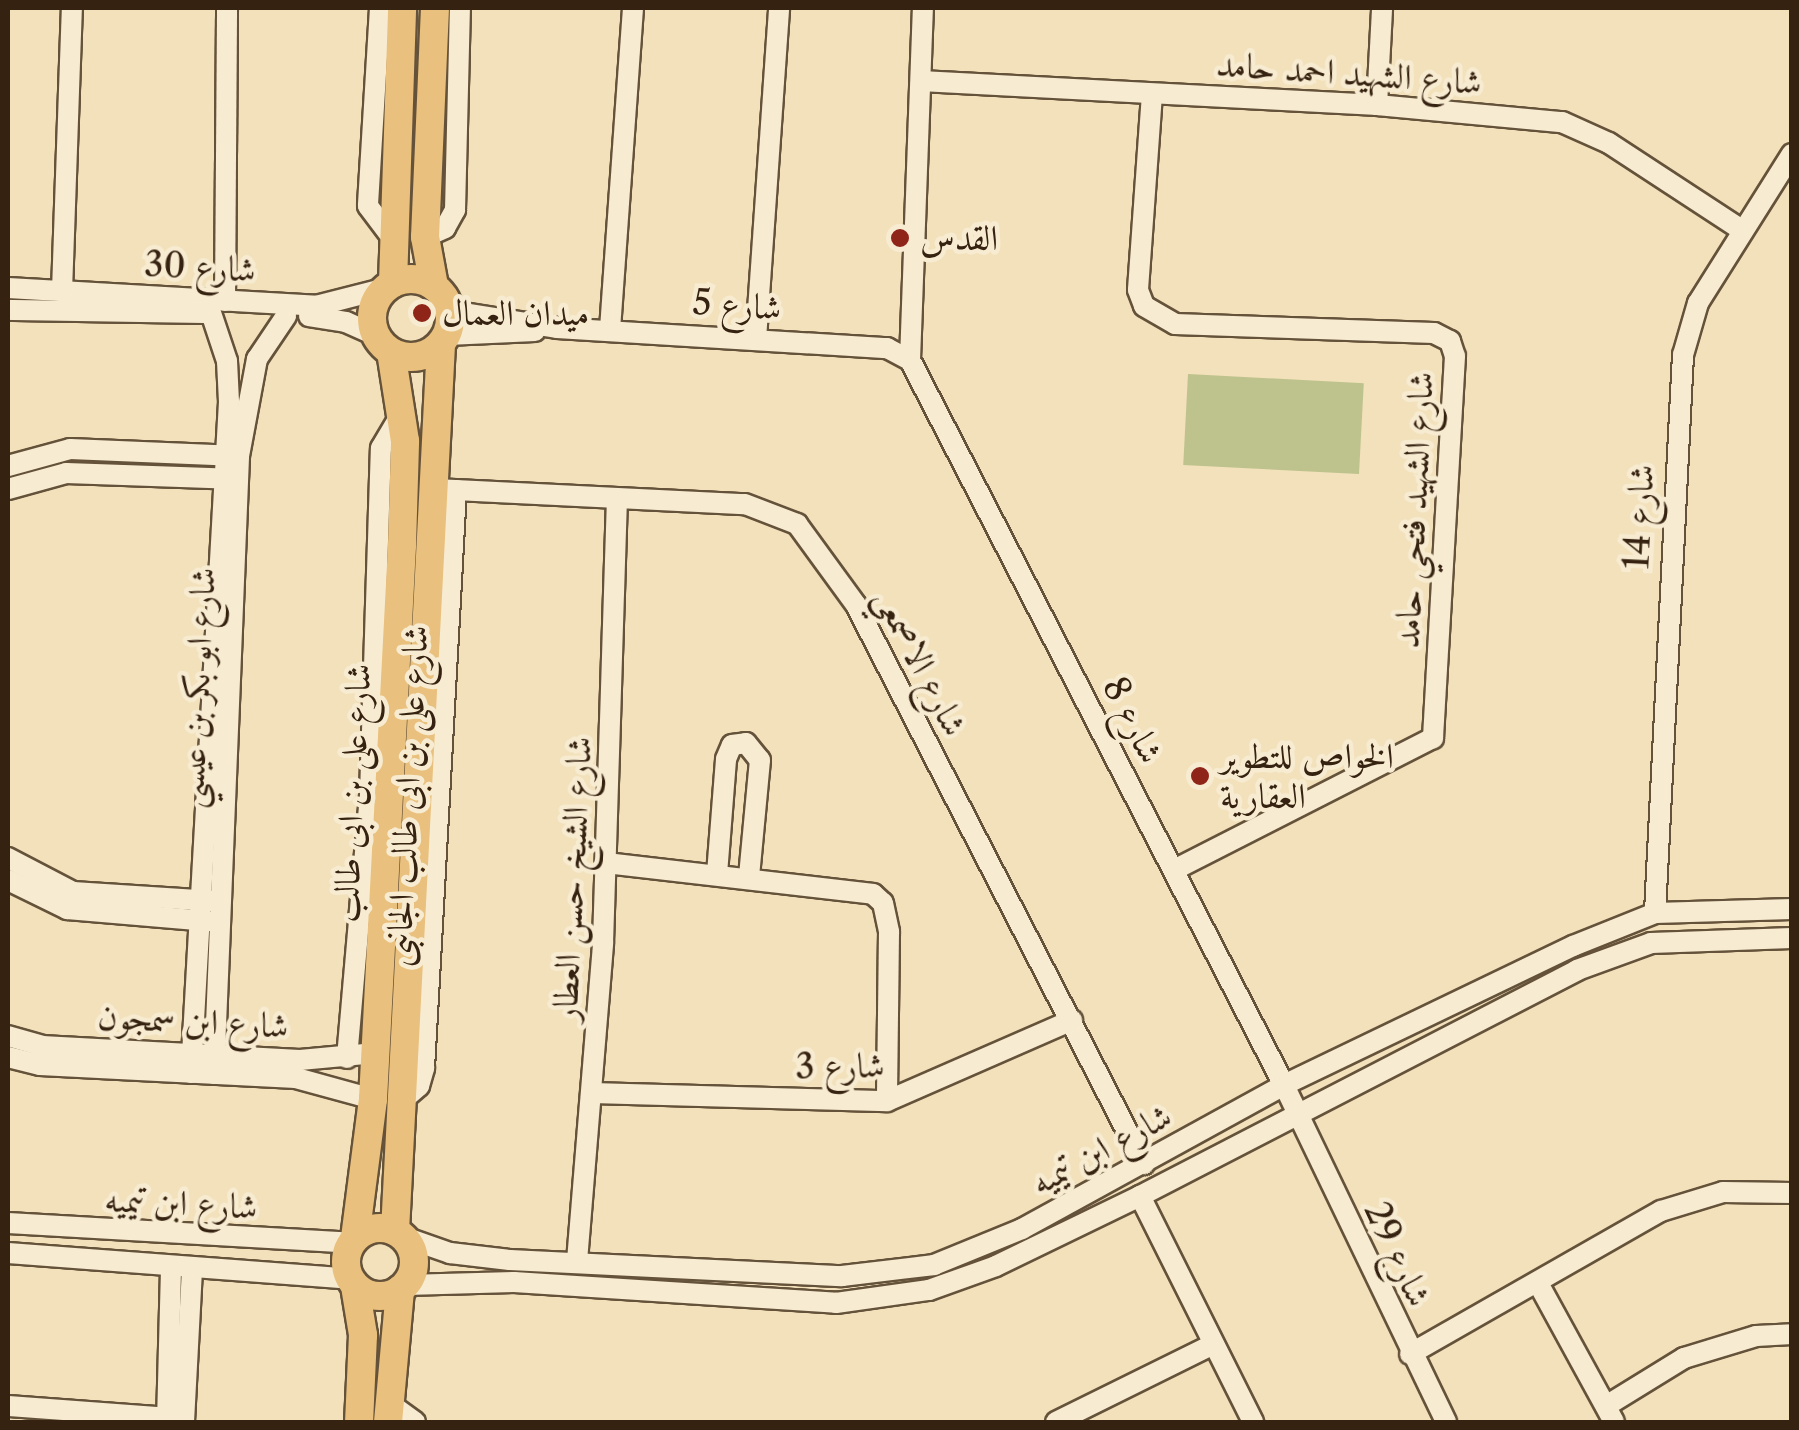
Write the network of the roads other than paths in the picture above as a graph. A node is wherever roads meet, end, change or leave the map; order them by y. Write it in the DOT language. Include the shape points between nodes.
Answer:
graph roads {
  1 [pos="72,8"];
  2 [pos="227,8"];
  3 [pos="380,8"];
  4 [pos="402,8"];
  5 [pos="435,8"];
  6 [pos="460,8"];
  7 [pos="632,8"];
  8 [pos="778,8"];
  9 [pos="923,8"];
  10 [pos="1382,8"];
  11 [pos="921,81"];
  12 [pos="386,93"];
  13 [pos="1152,94"];
  14 [pos="1377,104"];
  15 [pos="1792,154"];
  16 [pos="1742,230"];
  17 [pos="390,235"];
  18 [pos="425,237"];
  19 [pos="389,285"];
  20 [pos="434,286"];
  21 [pos="8,288"];
  22 [pos="62,291"];
  23 [pos="218,307"];
  24 [pos="8,310"];
  25 [pos="286,316"];
  26 [pos="610,329"];
  27 [pos="446,330"];
  28 [pos="756,339"];
  29 [pos="383,344"];
  30 [pos="910,360"];
  31 [pos="232,455"];
  32 [pos="8,466"];
  33 [pos="231,478"];
  34 [pos="8,489"];
  35 [pos="446,490"];
  36 [pos="617,499"];
  37 [pos="8,858"];
  38 [pos="375,861"];
  39 [pos="606,863"];
  40 [pos="1174,870"];
  41 [pos="717,874"];
  42 [pos="749,877"];
  43 [pos="8,880"];
  44 [pos="1792,908"];
  45 [pos="1686,910"];
  46 [pos="209,911"];
  47 [pos="1650,914"];
  48 [pos="1792,938"];
  49 [pos="1689,939"];
  50 [pos="1650,943"];
  51 [pos="1072,1020"];
  52 [pos="8,1036"];
  53 [pos="194,1050"];
  54 [pos="376,1053"];
  55 [pos="41,1056"];
  56 [pos="8,1057"];
  57 [pos="347,1058"];
  58 [pos="215,1064"];
  59 [pos="192,1074"];
  60 [pos="1284,1084"];
  61 [pos="594,1093"];
  62 [pos="373,1100"];
  63 [pos="887,1101"];
  64 [pos="1297,1111"];
  65 [pos="1144,1164"];
  66 [pos="1792,1192"];
  67 [pos="1140,1196"];
  68 [pos="8,1223"];
  69 [pos="400,1234"];
  70 [pos="353,1240"];
  71 [pos="8,1253"];
  72 [pos="578,1261"];
  73 [pos="182,1269"];
  74 [pos="352,1282"];
  75 [pos="1538,1282"];
  76 [pos="403,1287"];
  77 [pos="1792,1334"];
  78 [pos="1212,1345"];
  79 [pos="1410,1354"];
  80 [pos="15,1412"];
  81 [pos="1610,1414"];
  82 [pos="371,1418"];
  83 [pos="175,1420"];
  84 [pos="415,1422"];
  85 [pos="1056,1422"];
  86 [pos="1253,1422"];
  87 [pos="1446,1422"];
  1 -- 22 [label="street"];
  2 -- 23 [label="street, شارع ابو بكر بن عيسي"];
  3 -- 12 [label="street"];
  4 -- 12 [label="main road"];
  5 -- 18 [label="main road"];
  6 -- 18 [label="street" via="456,210 445,228"];
  7 -- 26 [label="street"];
  8 -- 28 [label="street"];
  9 -- 11 [label="street"];
  10 -- 14 [label="street"];
  11 -- 13 [label="street, شارع الشهيد احمد حامد"];
  11 -- 30 [label="street"];
  12 -- 17 [label="main road"];
  13 -- 14 [label="street, شارع الشهيد احمد حامد"];
  13 -- 40 [label="street, شارع الشهيد فتحي حامد" via="1138,290 1144,306 1175,324 1434,333 1450,341 1455,356 1432,738"];
  14 -- 16 [label="street, شارع الشهيد احمد حامد" via="1578,127"];
  15 -- 16 [label="street, شارع 14"];
  16 -- 47 [label="street, شارع 14" via="1698,303 1680,379"];
  17 -- 18 [label="main road"];
  17 -- 19 [label="main road"];
  18 -- 20 [label="main road"];
  19 -- 20 [label="main road" via="406,279"];
  19 -- 23 [label="street, شارع 30" via="324,306"];
  19 -- 29 [label="main road" via="372,308"];
  20 -- 27 [label="main road"];
  21 -- 22 [label="street, شارع 30"];
  22 -- 23 [label="street, شارع 30"];
  23 -- 24 [label="street, شارع 30"];
  23 -- 25 [label="street, شارع 30"];
  23 -- 31 [label="street, شارع ابو بكر بن عيسي"];
  25 -- 29 [label="street, شارع 30" via="331,318"];
  25 -- 31 [label="street, شارع ابو بكر بن عيسي" via="257,359"];
  26 -- 27 [label="street, شارع 5"];
  26 -- 28 [label="street, شارع 5"];
  27 -- 29 [label="main road" via="418,357"];
  27 -- 35 [label="main road, شارع على بن ابى طالب"];
  28 -- 30 [label="street, شارع 5" via="887,348"];
  29 -- 38 [label="main road, شارع على بن ابى طالب" via="402,412"];
  30 -- 40 [label="street, شارع 8"];
  31 -- 32 [label="street" via="70,449"];
  31 -- 33 [label="street, شارع ابو بكر بن عيسي"];
  33 -- 34 [label="street" via="66,473"];
  33 -- 46 [label="street, شارع ابو بكر بن عيسي"];
  35 -- 36 [label="street, شارع الاصمعي"];
  35 -- 69 [label="main road, شارع على بن ابى طالب"];
  36 -- 39 [label="street, شارع الشيخ حسن العطار"];
  36 -- 51 [label="street, شارع الاصمعي" via="764,507 812,540 856,605"];
  37 -- 46 [label="street" via="73,892"];
  38 -- 54 [label="main road, شارع على بن ابى طالب"];
  38 -- 57 [label="street, شارع على بن ابى طالب الجانبى"];
  39 -- 41 [label="street"];
  39 -- 61 [label="street, شارع الشيخ حسن العطار"];
  40 -- 60 [label="street, شارع 8"];
  41 -- 42 [label="street"];
  41 -- 42 [label="street" via="726,759 732,745 746,743 760,760"];
  42 -- 63 [label="street" via="862,888 882,902 889,932"];
  43 -- 46 [label="street" via="79,912"];
  44 -- 45 [label="street, شارع ابن تيميه"];
  45 -- 47 [label="street, شارع ابن تيميه"];
  45 -- 49 [label="street"];
  46 -- 53 [label="street, شارع ابو بكر بن عيسي"];
  46 -- 58 [label="street, شارع ابو بكر بن عيسي"];
  47 -- 50 [label="street, شارع 14"];
  47 -- 60 [label="street, شارع ابن تيميه"];
  48 -- 49 [label="street, شارع ابن تيميه"];
  49 -- 50 [label="street, شارع ابن تيميه"];
  50 -- 64 [label="street, شارع ابن تيميه" via="1572,972"];
  51 -- 63 [label="street, شارع 3"];
  51 -- 65 [label="street, شارع الاصمعي"];
  52 -- 55 [label="street, شارع ابن سمجون"];
  53 -- 55 [label="street, شارع ابن سمجون"];
  53 -- 58 [label="street, شارع ابن سمجون"];
  53 -- 59 [label="street, شارع ابو بكر بن عيسي"];
  54 -- 57 [label="street, شارع ابن سمجون"];
  54 -- 62 [label="main road, شارع على بن ابى طالب"];
  55 -- 56 [label="street, شارع ابن سمجون"];
  55 -- 59 [label="street, شارع ابن سمجون"];
  57 -- 58 [label="street, شارع ابن سمجون"];
  58 -- 59 [label="street, شارع ابن سمجون"];
  58 -- 62 [label="street, شارع ابن سمجون"];
  60 -- 64 [label="street, شارع 8"];
  60 -- 65 [label="street, شارع ابن تيميه"];
  61 -- 63 [label="street, شارع 3"];
  61 -- 72 [label="street, شارع الشيخ حسن العطار"];
  62 -- 70 [label="main road, شارع على بن ابى طالب"];
  64 -- 67 [label="street, شارع ابن تيميه"];
  64 -- 79 [label="street, شارع 29"];
  65 -- 72 [label="street, شارع ابن تيميه" via="965,1255 903,1271 815,1276"];
  66 -- 75 [label="street" via="1693,1199 1594,1246"];
  67 -- 76 [label="street, شارع ابن تيميه" via="959,1280 866,1300 802,1302 514,1282"];
  67 -- 78 [label="street"];
  68 -- 70 [label="street, شارع ابن تيميه"];
  69 -- 70 [label="main road" via="370,1229"];
  69 -- 72 [label="street, شارع ابن تيميه" via="474,1257"];
  69 -- 76 [label="main road" via="414,1256"];
  70 -- 74 [label="main road"];
  71 -- 73 [label="street, شارع ابن تيميه"];
  73 -- 74 [label="street, شارع ابن تيميه"];
  73 -- 83 [label="street"];
  74 -- 76 [label="main road" via="372,1296"];
  74 -- 82 [label="main road"];
  75 -- 79 [label="street"];
  75 -- 81 [label="street"];
  76 -- 82 [label="main road"];
  77 -- 81 [label="street" via="1756,1336 1684,1358"];
  78 -- 85 [label="street"];
  78 -- 86 [label="street"];
  79 -- 87 [label="street, شارع 29"];
  80 -- 83 [label="street"];
  82 -- 84 [label="street"];
}
